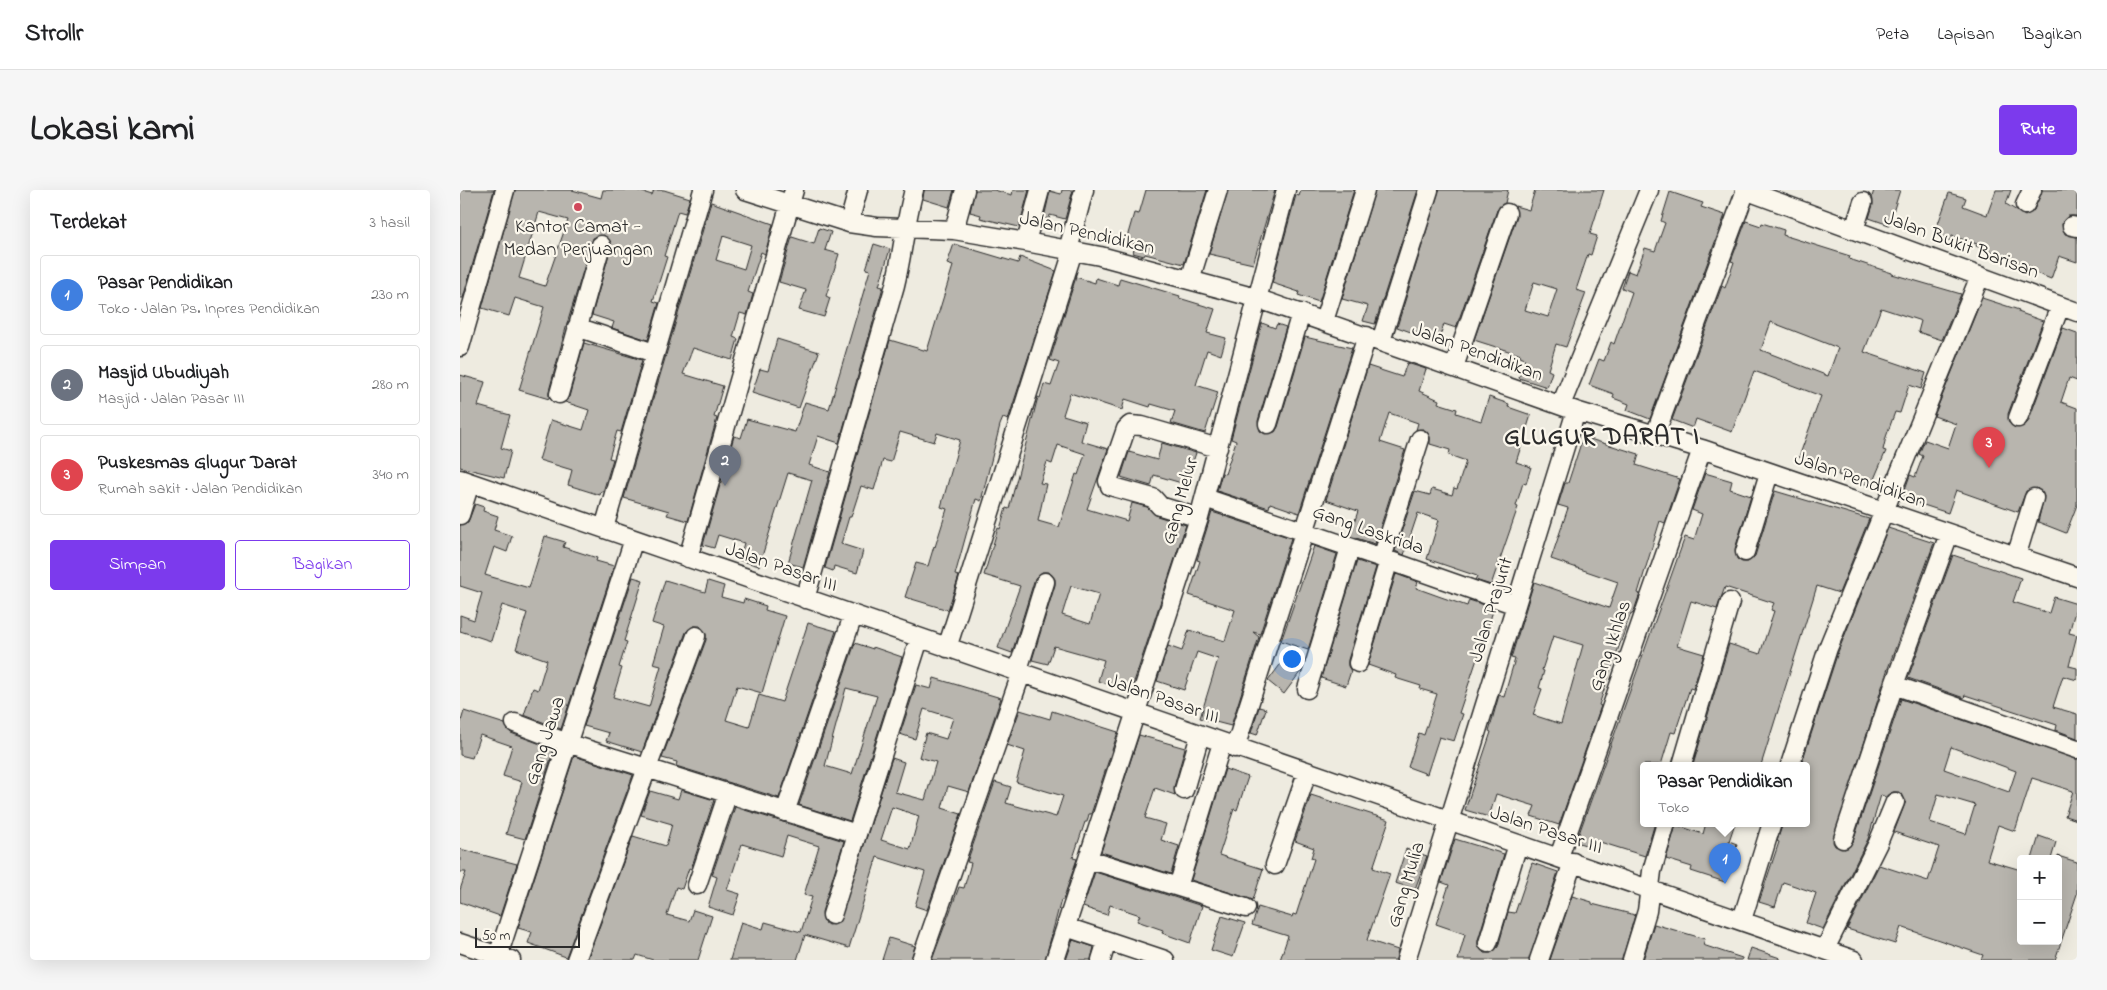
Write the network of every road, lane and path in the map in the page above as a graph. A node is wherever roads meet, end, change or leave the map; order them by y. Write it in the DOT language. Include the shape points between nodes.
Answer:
graph roads {
  1 [pos="505,190"];
  2 [pos="702,190"];
  3 [pos="745,190"];
  4 [pos="858,190"];
  5 [pos="914,190"];
  6 [pos="964,190"];
  7 [pos="1040,190"];
  8 [pos="1084,190"];
  9 [pos="1218,190"];
  10 [pos="1286,190"];
  11 [pos="1365,190"];
  12 [pos="1429,190"];
  13 [pos="1649,190"];
  14 [pos="1755,192"];
  15 [pos="792,197"];
  16 [pos="1863,202"];
  17 [pos="1507,212"];
  18 [pos="849,223"];
  19 [pos="904,227"];
  20 [pos="954,230"];
  21 [pos="1854,230"];
  22 [pos="1026,242"];
  23 [pos="601,245"];
  24 [pos="1070,250"];
  25 [pos="1980,276"];
  26 [pos="1190,280"];
  27 [pos="1256,298"];
  28 [pos="2060,306"];
  29 [pos="2077,312"];
  30 [pos="1301,313"];
  31 [pos="1324,321"];
  32 [pos="577,328"];
  33 [pos="1374,338"];
  34 [pos="460,347"];
  35 [pos="654,353"];
  36 [pos="1454,367"];
  37 [pos="559,394"];
  38 [pos="1569,408"];
  39 [pos="2018,418"];
  40 [pos="1268,424"];
  41 [pos="1656,435"];
  42 [pos="1420,440"];
  43 [pos="1218,448"];
  44 [pos="1702,449"];
  45 [pos="1769,472"];
  46 [pos="465,481"];
  47 [pos="1206,498"];
  48 [pos="2034,498"];
  49 [pos="1884,512"];
  50 [pos="460,515"];
  51 [pos="1200,518"];
  52 [pos="604,528"];
  53 [pos="1305,532"];
  54 [pos="1950,534"];
  55 [pos="634,539"];
  56 [pos="1350,548"];
  57 [pos="1745,552"];
  58 [pos="2016,557"];
  59 [pos="688,558"];
  60 [pos="1386,559"];
  61 [pos="2077,578"];
  62 [pos="1045,582"];
  63 [pos="805,600"];
  64 [pos="1730,602"];
  65 [pos="1516,606"];
  66 [pos="853,616"];
  67 [pos="696,636"];
  68 [pos="919,639"];
  69 [pos="947,648"];
  70 [pos="1358,663"];
  71 [pos="1019,674"];
  72 [pos="1894,685"];
  73 [pos="1307,689"];
  74 [pos="1137,714"];
  75 [pos="515,723"];
  76 [pos="1200,735"];
  77 [pos="567,743"];
  78 [pos="1228,745"];
  79 [pos="2077,748"];
  80 [pos="1683,762"];
  81 [pos="1791,762"];
  82 [pos="646,768"];
  83 [pos="1307,772"];
  84 [pos="1184,790"];
  85 [pos="728,794"];
  86 [pos="1895,802"];
  87 [pos="785,812"];
  88 [pos="1449,822"];
  89 [pos="1665,827"];
  90 [pos="1771,827"];
  91 [pos="857,834"];
  92 [pos="1843,839"];
  93 [pos="1518,844"];
  94 [pos="1088,859"];
  95 [pos="1566,860"];
  96 [pos="1275,866"];
  97 [pos="697,885"];
  98 [pos="1178,887"];
  99 [pos="1650,888"];
  100 [pos="1246,908"];
  101 [pos="832,915"];
  102 [pos="1742,920"];
  103 [pos="1066,927"];
  104 [pos="1107,941"];
  105 [pos="460,943"];
  106 [pos="1488,943"];
  107 [pos="1825,949"];
  108 [pos="505,958"];
  109 [pos="576,960"];
  110 [pos="921,960"];
  111 [pos="1055,960"];
  112 [pos="1101,960"];
  113 [pos="1165,960"];
  114 [pos="1406,960"];
  115 [pos="1539,960"];
  116 [pos="1632,960"];
  117 [pos="1854,960"];
  1 -- 34 [label="street"];
  2 -- 35 [label="street"];
  3 -- 15 [label="street, Jalan Pendidikan"];
  4 -- 18 [label="street"];
  5 -- 19 [label="street"];
  6 -- 20 [label="street"];
  7 -- 22 [label="street"];
  8 -- 24 [label="street"];
  9 -- 26 [label="street"];
  10 -- 27 [label="street, Gang Melur"];
  11 -- 31 [label="street"];
  12 -- 33 [label="street"];
  13 -- 38 [label="street, Jalan Prajurit"];
  14 -- 21 [label="street, Jalan Bukit Barisan"];
  14 -- 41 [label="street"];
  15 -- 18 [label="street, Jalan Pendidikan"];
  15 -- 59 [label="street"];
  16 -- 21 [label="street"];
  17 -- 36 [label="street"];
  18 -- 19 [label="street, Jalan Pendidikan"];
  19 -- 20 [label="street, Jalan Pendidikan"];
  19 -- 63 [label="street" via="904,246 895,285"];
  20 -- 22 [label="street, Jalan Pendidikan"];
  21 -- 25 [label="street, Jalan Bukit Barisan"];
  22 -- 24 [label="street, Jalan Pendidikan"];
  23 -- 32 [label="street"];
  24 -- 26 [label="street, Jalan Pendidikan"];
  24 -- 69 [label="street"];
  25 -- 28 [label="street, Jalan Bukit Barisan"];
  25 -- 49 [label="street"];
  26 -- 27 [label="street, Jalan Pendidikan"];
  27 -- 30 [label="street, Jalan Pendidikan"];
  27 -- 43 [label="street, Gang Melur"];
  28 -- 29 [label="street, Jalan Bukit Barisan"];
  28 -- 39 [label="street"];
  30 -- 31 [label="street, Jalan Pendidikan"];
  30 -- 40 [label="street"];
  31 -- 33 [label="street, Jalan Pendidikan"];
  32 -- 35 [label="street"];
  32 -- 37 [label="street"];
  33 -- 36 [label="street, Jalan Pendidikan"];
  33 -- 53 [label="street"];
  35 -- 52 [label="street"];
  36 -- 38 [label="street, Jalan Pendidikan"];
  38 -- 41 [label="street, Jalan Pendidikan"];
  38 -- 65 [label="street, Jalan Prajurit"];
  41 -- 44 [label="street, Jalan Pendidikan"];
  42 -- 60 [label="street"];
  43 -- 47 [label="street, Gang Melur"];
  43 -- 51 [label="street" via="1130,425 1108,481 1108,485 1114,488 1153,498 1160,506"];
  44 -- 45 [label="street, Jalan Pendidikan"];
  44 -- 95 [label="street, Gang Ikhlas"];
  45 -- 49 [label="street, Jalan Pendidikan"];
  45 -- 57 [label="street"];
  46 -- 50 [label="street"];
  46 -- 52 [label="street, Jalan Pasar III"];
  47 -- 51 [label="street, Gang Melur"];
  47 -- 53 [label="street, Gang Laskrida"];
  48 -- 58 [label="street"];
  49 -- 54 [label="street, Jalan Pendidikan"];
  49 -- 81 [label="street" via="1828,648"];
  51 -- 74 [label="street, Gang Melur"];
  52 -- 55 [label="street, Jalan Pasar III"];
  53 -- 56 [label="street, Gang Laskrida"];
  53 -- 78 [label="street"];
  54 -- 58 [label="street, Jalan Pendidikan"];
  54 -- 72 [label="street"];
  55 -- 59 [label="street, Jalan Pasar III"];
  55 -- 77 [label="street, Gang Jawa"];
  56 -- 60 [label="street, Gang Laskrida"];
  56 -- 73 [label="street"];
  58 -- 61 [label="street, Jalan Pendidikan"];
  59 -- 63 [label="street, Jalan Pasar III"];
  60 -- 65 [label="street, Gang Laskrida"];
  60 -- 70 [label="street"];
  62 -- 71 [label="street"];
  63 -- 66 [label="street, Jalan Pasar III"];
  64 -- 80 [label="street"];
  65 -- 88 [label="street, Jalan Prajurit"];
  66 -- 68 [label="street, Jalan Pasar III"];
  66 -- 87 [label="street"];
  67 -- 82 [label="street"];
  68 -- 69 [label="street, Jalan Pasar III"];
  68 -- 91 [label="street"];
  69 -- 71 [label="street, Jalan Pasar III"];
  71 -- 74 [label="street, Jalan Pasar III"];
  71 -- 110 [label="street"];
  72 -- 79 [label="street"];
  72 -- 92 [label="street"];
  74 -- 76 [label="street, Jalan Pasar III"];
  74 -- 94 [label="street, Gang Melur"];
  75 -- 77 [label="street"];
  76 -- 78 [label="street, Jalan Pasar III"];
  76 -- 84 [label="street"];
  77 -- 82 [label="street"];
  77 -- 108 [label="street, Gang Jawa"];
  78 -- 83 [label="street, Jalan Pasar III"];
  78 -- 98 [label="street"];
  82 -- 85 [label="street"];
  82 -- 109 [label="street"];
  83 -- 88 [label="street, Jalan Pasar III"];
  83 -- 96 [label="street"];
  85 -- 87 [label="street"];
  85 -- 97 [label="street"];
  86 -- 107 [label="street"];
  87 -- 91 [label="street"];
  88 -- 93 [label="street, Jalan Pasar III"];
  88 -- 114 [label="street, Gang Mulia"];
  89 -- 99 [label="street"];
  90 -- 102 [label="street"];
  91 -- 101 [label="street"];
  93 -- 95 [label="street, Jalan Pasar III"];
  93 -- 106 [label="street"];
  94 -- 98 [label="street"];
  94 -- 103 [label="street, Gang Melur"];
  95 -- 99 [label="street, Jalan Pasar III"];
  95 -- 115 [label="street, Gang Ikhlas"];
  98 -- 100 [label="street"];
  99 -- 102 [label="street, Jalan Pasar III"];
  99 -- 116 [label="street"];
  102 -- 107 [label="street, Jalan Pasar III"];
  103 -- 104 [label="street"];
  103 -- 111 [label="street, Gang Melur"];
  104 -- 112 [label="street"];
  104 -- 113 [label="street"];
  105 -- 108 [label="street"];
  107 -- 117 [label="street, Jalan Pasar III"];
}
